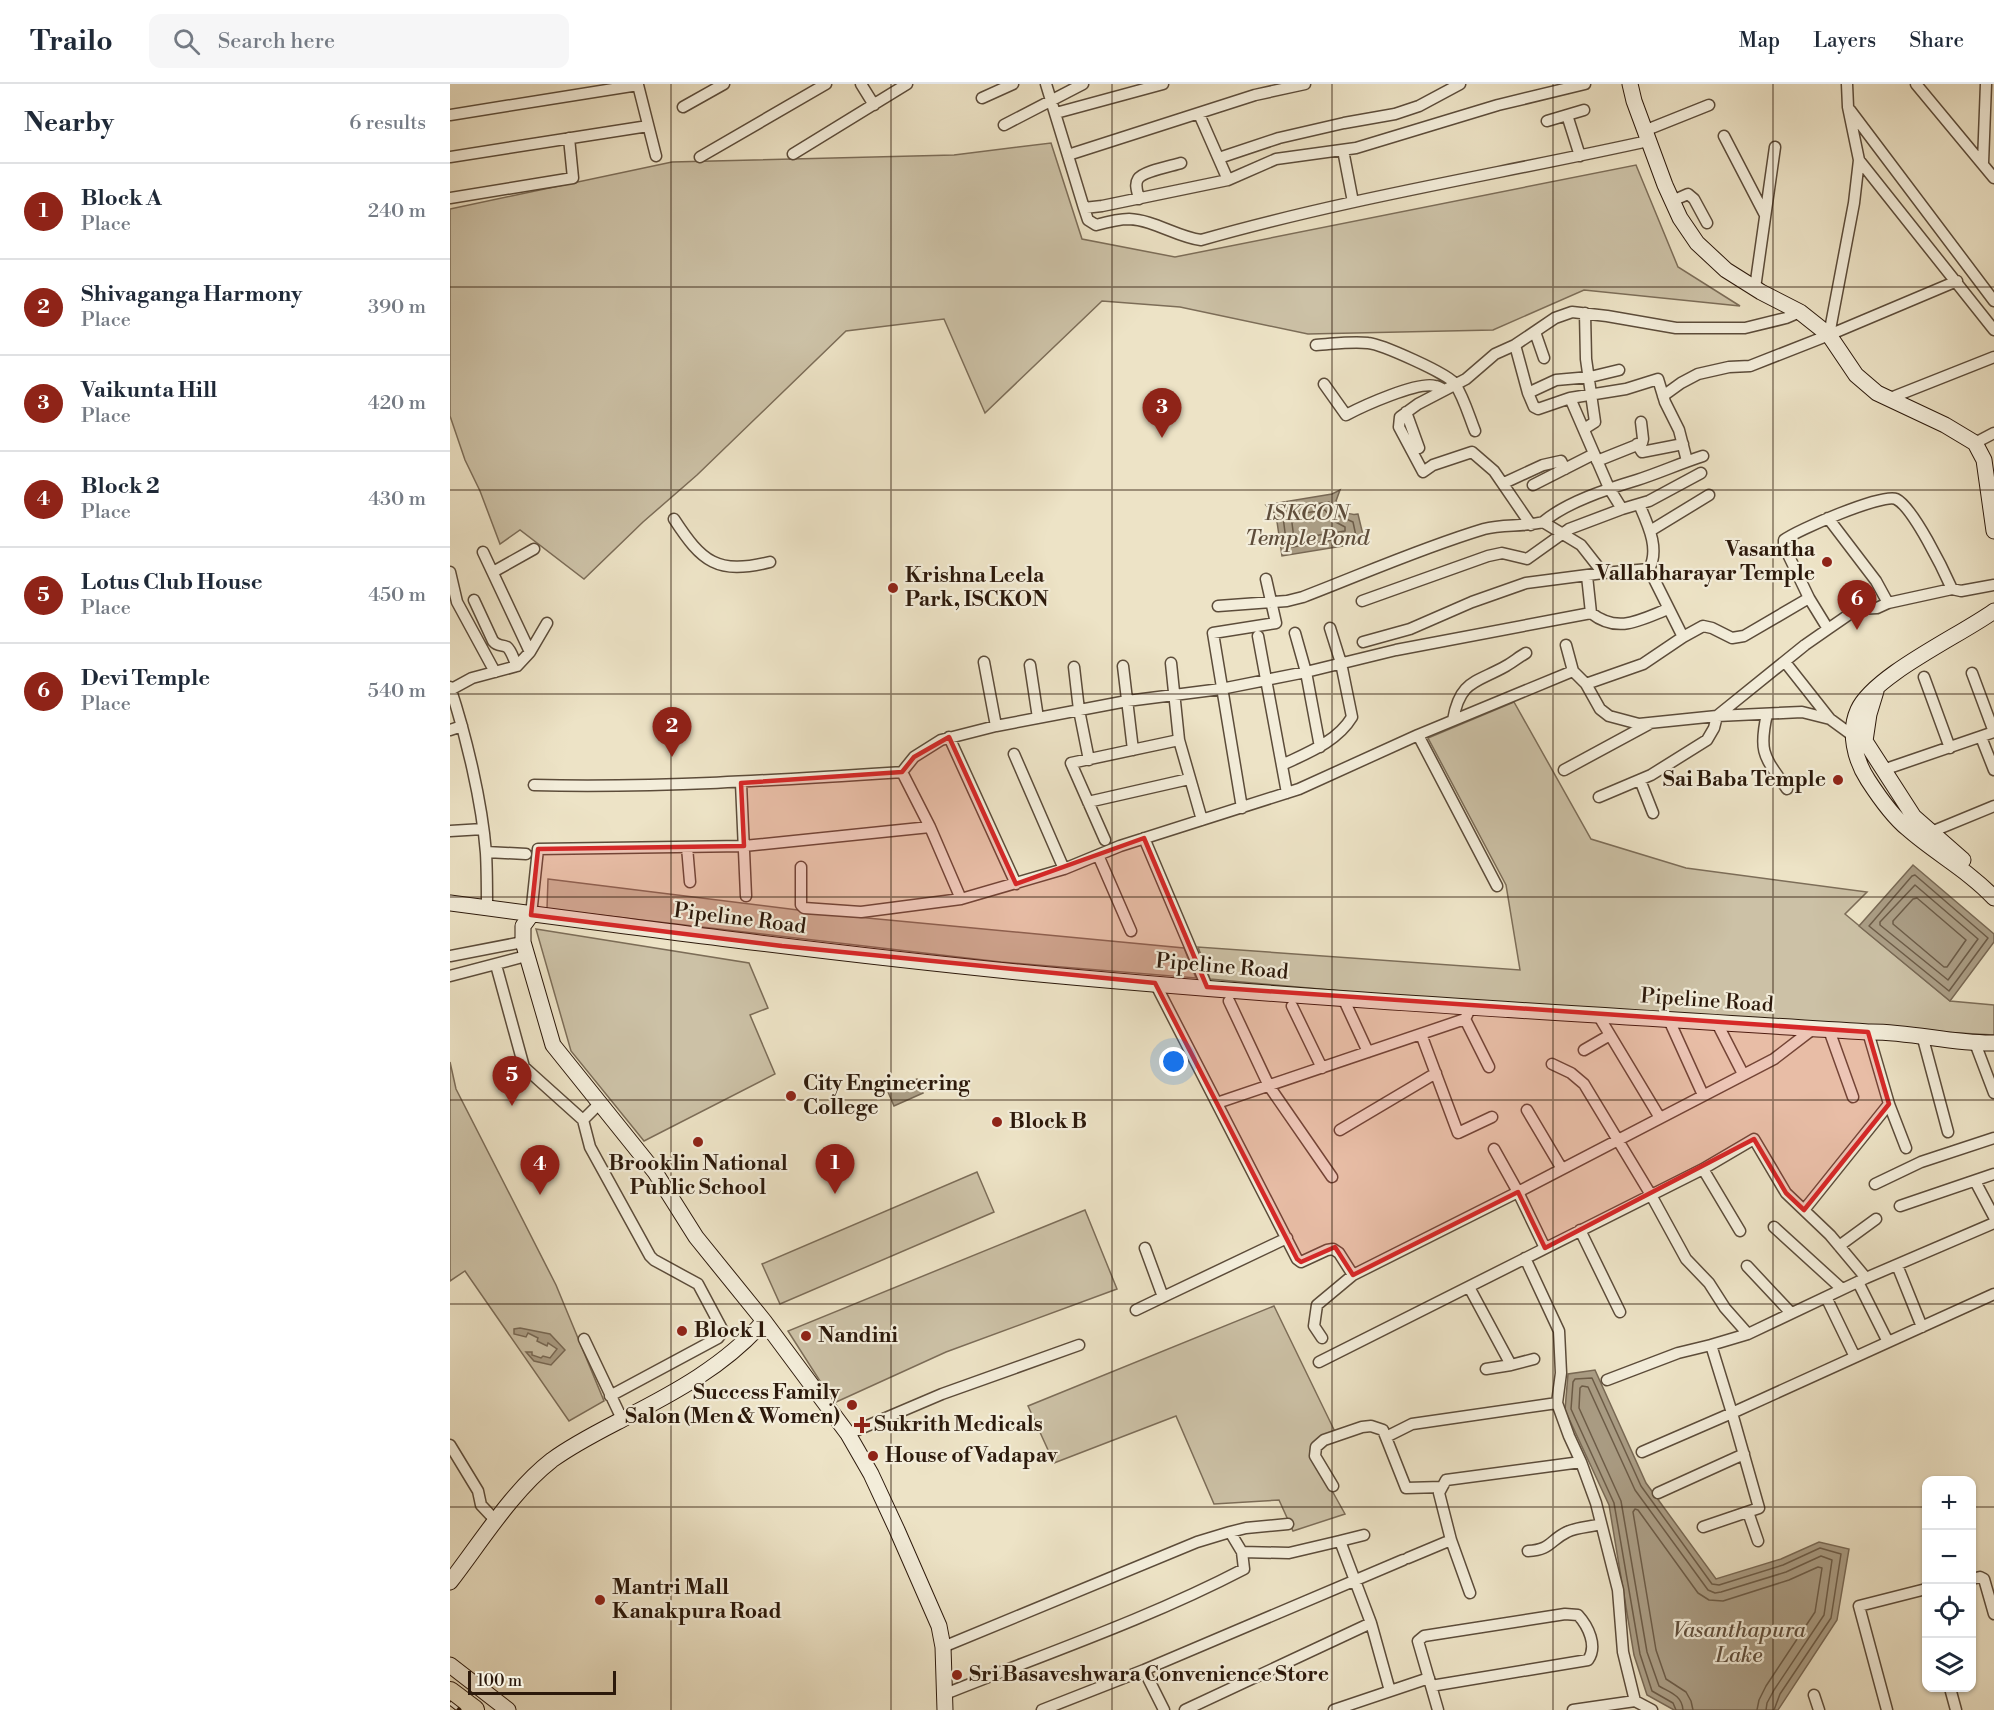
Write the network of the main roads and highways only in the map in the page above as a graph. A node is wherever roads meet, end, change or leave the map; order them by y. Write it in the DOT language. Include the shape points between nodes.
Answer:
graph roads {
  1 [pos="450,1692"];
  2 [pos="474,1710"];
  1 -- 2 [label="highway"];
}
